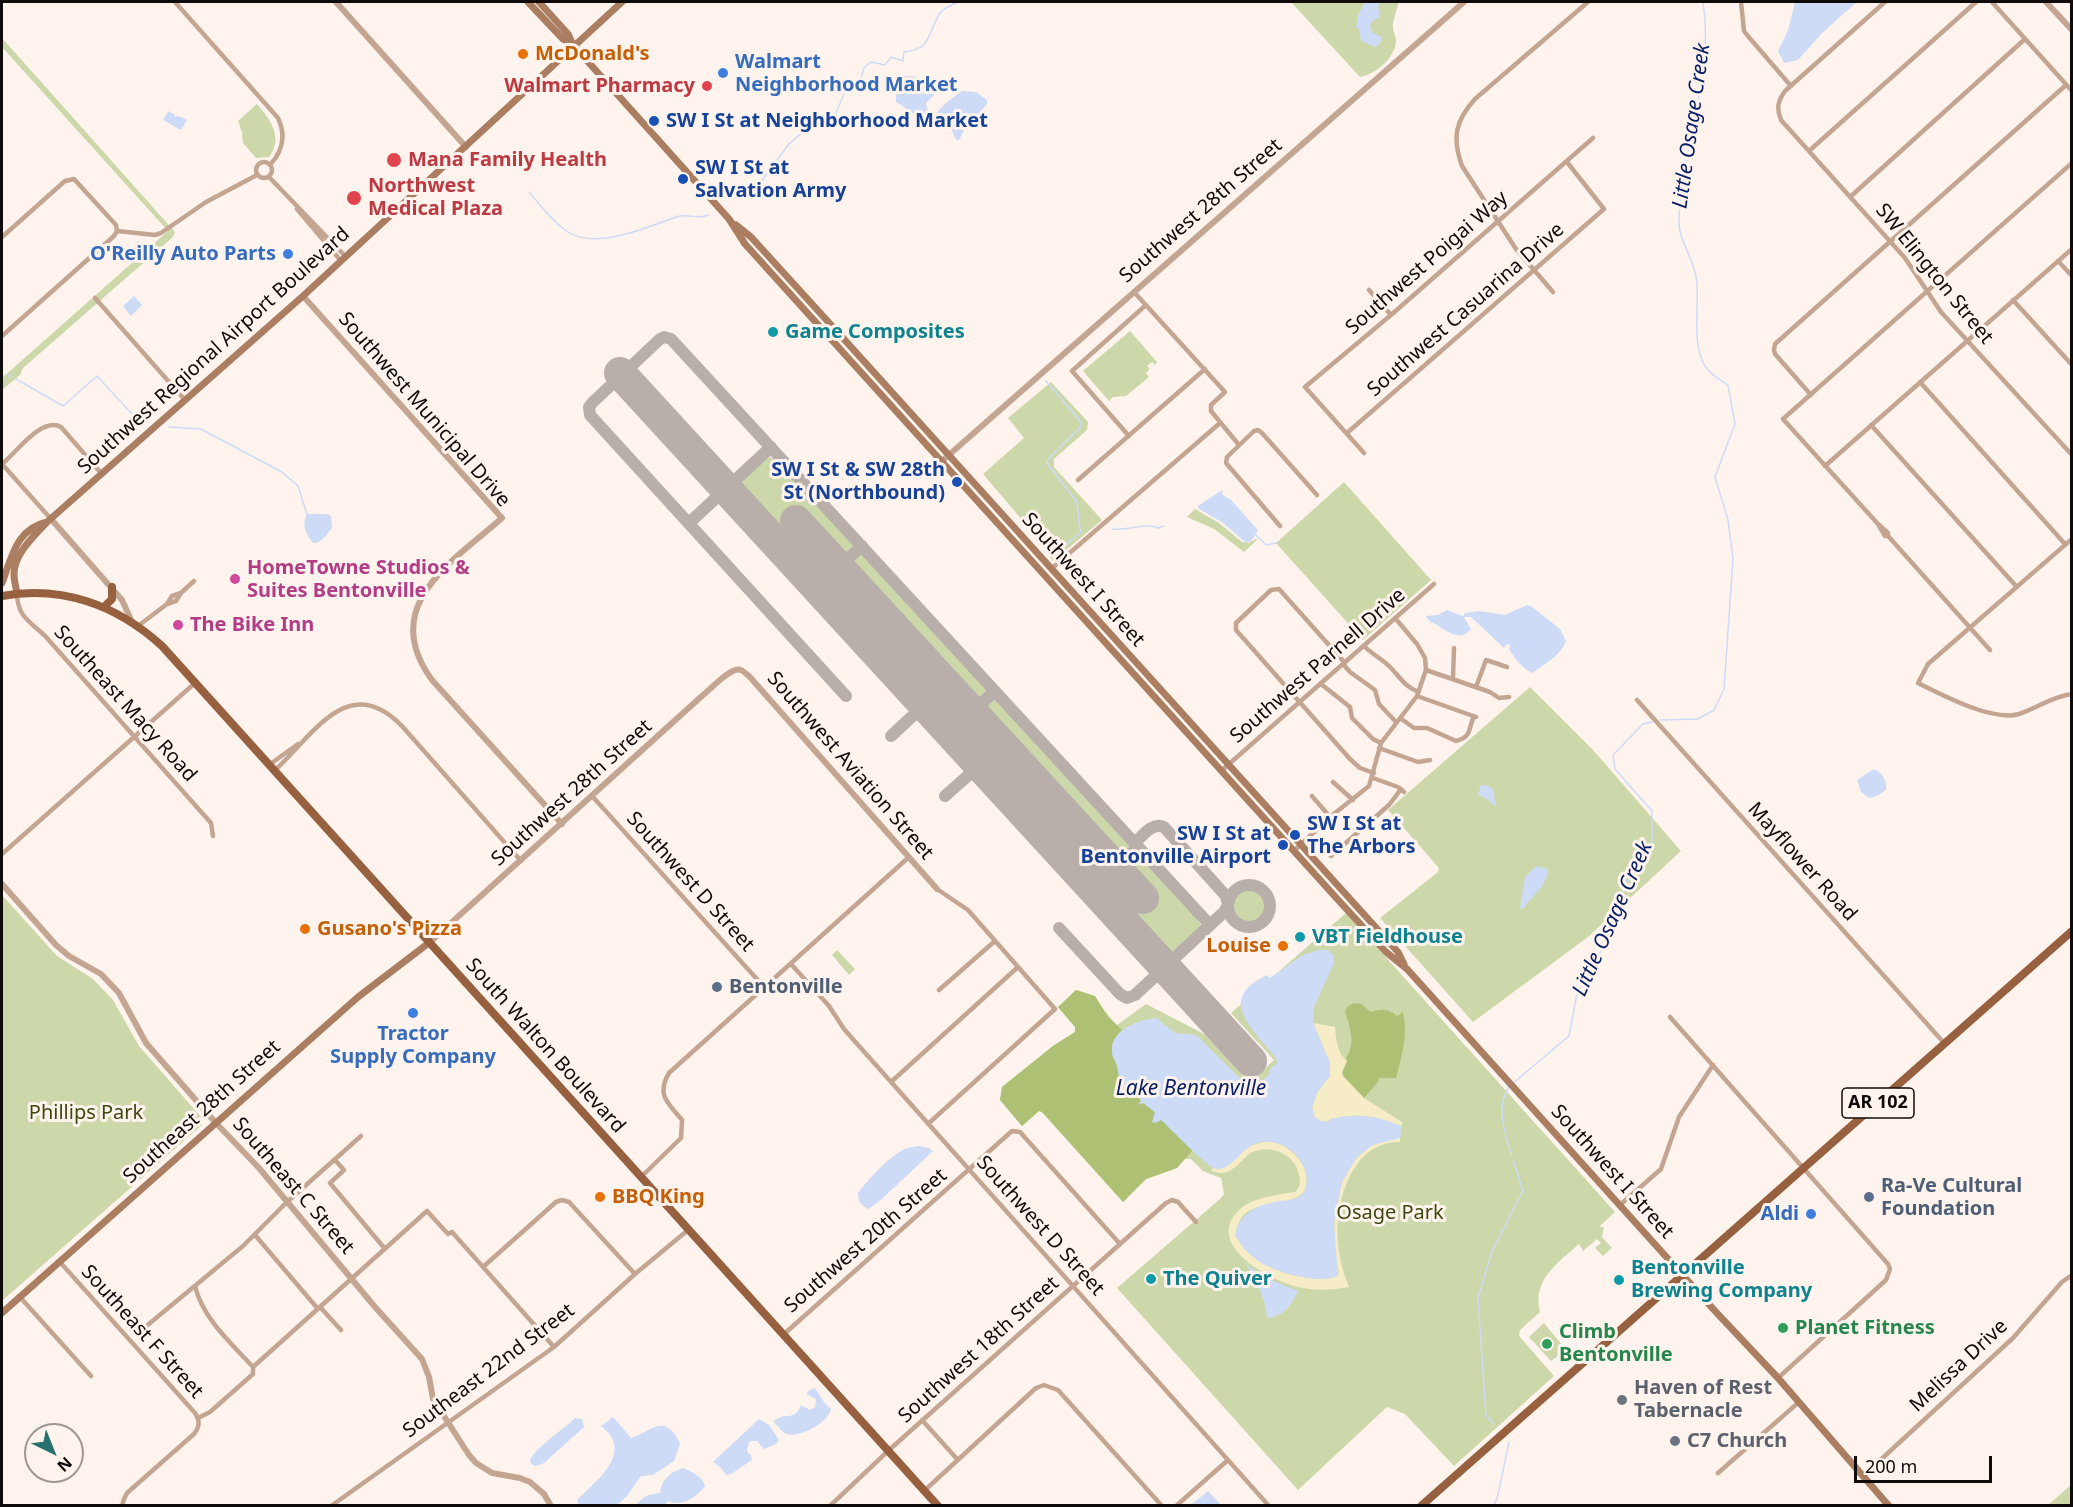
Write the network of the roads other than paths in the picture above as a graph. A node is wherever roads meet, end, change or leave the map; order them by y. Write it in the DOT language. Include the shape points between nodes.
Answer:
graph roads {
  1 [pos="175,2"];
  2 [pos="336,2"];
  3 [pos="528,2"];
  4 [pos="539,2"];
  5 [pos="622,2"];
  6 [pos="1464,2"];
  7 [pos="1588,2"];
  8 [pos="1742,2"];
  9 [pos="1885,2"];
  10 [pos="1976,2"];
  11 [pos="1992,2"];
  12 [pos="2046,2"];
  13 [pos="2072,30"];
  14 [pos="2025,39"];
  15 [pos="573,45"];
  16 [pos="2066,85"];
  17 [pos="1791,86"];
  18 [pos="2072,91"];
  19 [pos="1593,138"];
  20 [pos="466,147"];
  21 [pos="1809,151"];
  22 [pos="1567,162"];
  23 [pos="2072,162"];
  24 [pos="270,165"];
  25 [pos="257,175"];
  26 [pos="269,177"];
  27 [pos="1850,197"];
  28 [pos="1497,222"];
  29 [pos="117,231"];
  30 [pos="2,237"];
  31 [pos="1891,242"];
  32 [pos="2072,249"];
  33 [pos="343,259"];
  34 [pos="2058,261"];
  35 [pos="1534,271"];
  36 [pos="2072,276"];
  37 [pos="1369,290"];
  38 [pos="1134,292"];
  39 [pos="1553,292"];
  40 [pos="1927,292"];
  41 [pos="303,296"];
  42 [pos="95,298"];
  43 [pos="2013,300"];
  44 [pos="1146,305"];
  45 [pos="1391,315"];
  46 [pos="2,336"];
  47 [pos="1967,341"];
  48 [pos="2072,365"];
  49 [pos="1204,369"];
  50 [pos="1920,382"];
  51 [pos="1811,394"];
  52 [pos="185,400"];
  53 [pos="1220,423"];
  54 [pos="1871,425"];
  55 [pos="1347,433"];
  56 [pos="1129,435"];
  57 [pos="1239,445"];
  58 [pos="2070,451"];
  59 [pos="1364,453"];
  60 [pos="945,458"];
  61 [pos="2,464"];
  62 [pos="1825,466"];
  63 [pos="101,473"];
  64 [pos="1078,480"];
  65 [pos="1317,495"];
  66 [pos="49,520"];
  67 [pos="1280,526"];
  68 [pos="2072,538"];
  69 [pos="2065,544"];
  70 [pos="1051,569"];
  71 [pos="194,581"];
  72 [pos="2,583"];
  73 [pos="1434,584"];
  74 [pos="2016,586"];
  75 [pos="112,587"];
  76 [pos="17,594"];
  77 [pos="2,596"];
  78 [pos="104,607"];
  79 [pos="1395,618"];
  80 [pos="135,624"];
  81 [pos="1970,627"];
  82 [pos="1364,645"];
  83 [pos="1454,648"];
  84 [pos="1990,650"];
  85 [pos="1344,664"];
  86 [pos="1507,667"];
  87 [pos="736,669"];
  88 [pos="1426,670"];
  89 [pos="1453,678"];
  90 [pos="195,684"];
  91 [pos="1321,684"];
  92 [pos="1476,687"];
  93 [pos="1417,694"];
  94 [pos="2072,694"];
  95 [pos="1509,697"];
  96 [pos="1637,700"];
  97 [pos="1300,702"];
  98 [pos="1398,720"];
  99 [pos="135,737"];
  100 [pos="1380,745"];
  101 [pos="1430,760"];
  102 [pos="1228,765"];
  103 [pos="272,768"];
  104 [pos="1221,771"];
  105 [pos="1373,775"];
  106 [pos="1334,782"];
  107 [pos="1312,796"];
  108 [pos="593,797"];
  109 [pos="1353,800"];
  110 [pos="1330,817"];
  111 [pos="562,825"];
  112 [pos="213,836"];
  113 [pos="1297,848"];
  114 [pos="2,854"];
  115 [pos="1330,856"];
  116 [pos="909,857"];
  117 [pos="522,861"];
  118 [pos="2,884"];
  119 [pos="937,889"];
  120 [pos="2072,931"];
  121 [pos="995,941"];
  122 [pos="430,942"];
  123 [pos="791,964"];
  124 [pos="1018,967"];
  125 [pos="764,987"];
  126 [pos="939,990"];
  127 [pos="1670,1017"];
  128 [pos="1945,1044"];
  129 [pos="1713,1065"];
  130 [pos="891,1082"];
  131 [pos="215,1122"];
  132 [pos="928,1124"];
  133 [pos="361,1136"];
  134 [pos="335,1160"];
  135 [pos="1805,1167"];
  136 [pos="970,1170"];
  137 [pos="641,1177"];
  138 [pos="287,1202"];
  139 [pos="1620,1205"];
  140 [pos="1196,1222"];
  141 [pos="688,1230"];
  142 [pos="255,1235"];
  143 [pos="1120,1244"];
  144 [pos="385,1249"];
  145 [pos="58,1261"];
  146 [pos="483,1268"];
  147 [pos="635,1274"];
  148 [pos="1683,1275"];
  149 [pos="2072,1275"];
  150 [pos="351,1279"];
  151 [pos="195,1286"];
  152 [pos="1073,1286"];
  153 [pos="19,1296"];
  154 [pos="319,1308"];
  155 [pos="2,1313"];
  156 [pos="341,1330"];
  157 [pos="138,1333"];
  158 [pos="783,1335"];
  159 [pos="554,1347"];
  160 [pos="253,1367"];
  161 [pos="91,1376"];
  162 [pos="1778,1377"];
  163 [pos="1799,1402"];
  164 [pos="922,1420"];
  165 [pos="199,1421"];
  166 [pos="447,1423"];
  167 [pos="888,1451"];
  168 [pos="957,1459"];
  169 [pos="1228,1460"];
  170 [pos="1718,1473"];
  171 [pos="1863,1476"];
  172 [pos="924,1491"];
  173 [pos="122,1505"];
  174 [pos="331,1506"];
  175 [pos="551,1506"];
  176 [pos="830,1506"];
  177 [pos="938,1506"];
  178 [pos="1162,1506"];
  179 [pos="1176,1506"];
  180 [pos="1269,1506"];
  181 [pos="1421,1506"];
  182 [pos="1889,1506"];
  1 -- 24 [label="street" via="278,118 282,145"];
  2 -- 20 [label="street"];
  3 -- 15 [label="main road, Southwest I Street"];
  4 -- 15 [label="main road, Southwest I Street"];
  5 -- 15 [label="main road, Southwest Regional Airport Boulevard"];
  6 -- 38 [label="street, Southwest 28th Street"];
  7 -- 28 [label="street" via="1475,99 1459,123 1456,151"];
  8 -- 17 [label="street" via="1744,31"];
  9 -- 17 [label="street"];
  10 -- 21 [label="street"];
  11 -- 14 [label="street"];
  12 -- 13 [label="street"];
  14 -- 16 [label="street"];
  14 -- 27 [label="street"];
  15 -- 20 [label="main road, Southwest Regional Airport Boulevard"];
  15 -- 60 [label="main road, Southwest I Street" via="729,219 745,244"];
  16 -- 18 [label="street"];
  16 -- 31 [label="street"];
  17 -- 21 [label="street, SW Elington Street" via="1779,99 1777,109 1781,120"];
  19 -- 22 [label="street, Southwest Poigai Way"];
  20 -- 33 [label="main road, Southwest Regional Airport Boulevard"];
  21 -- 27 [label="street, SW Elington Street"];
  22 -- 28 [label="street, Southwest Poigai Way"];
  22 -- 35 [label="street, Southwest Casuarina Drive" via="1604,209"];
  23 -- 40 [label="street"];
  24 -- 25 [label="street" via="259,164"];
  24 -- 26 [label="street"];
  25 -- 26 [label="street"];
  25 -- 29 [label="street" via="206,202 161,233"];
  26 -- 33 [label="street"];
  27 -- 31 [label="street, SW Elington Street"];
  28 -- 35 [label="street"];
  28 -- 45 [label="street, Southwest Poigai Way"];
  29 -- 30 [label="street" via="116,225 70,179"];
  29 -- 46 [label="street"];
  31 -- 40 [label="street, SW Elington Street"];
  31 -- 51 [label="street" via="1776,344 1775,354"];
  32 -- 34 [label="street"];
  33 -- 41 [label="main road, Southwest Regional Airport Boulevard"];
  34 -- 36 [label="street"];
  34 -- 43 [label="street"];
  35 -- 39 [label="street"];
  35 -- 55 [label="street, Southwest Casuarina Drive"];
  37 -- 45 [label="street"];
  38 -- 44 [label="street"];
  38 -- 60 [label="street, Southwest 28th Street"];
  40 -- 47 [label="street, SW Elington Street"];
  40 -- 51 [label="street"];
  41 -- 52 [label="main road, Southwest Regional Airport Boulevard"];
  41 -- 111 [label="street, Southwest Municipal Drive" via="502,518 429,584 416,610 415,646 432,680"];
  42 -- 52 [label="street"];
  43 -- 47 [label="street"];
  43 -- 48 [label="street"];
  44 -- 49 [label="street"];
  44 -- 56 [label="street" via="1072,371"];
  45 -- 55 [label="street, Southwest Poigai Way" via="1305,387"];
  47 -- 50 [label="street"];
  47 -- 58 [label="street, SW Elington Street"];
  49 -- 53 [label="street" via="1226,392 1210,405"];
  49 -- 56 [label="street"];
  50 -- 54 [label="street"];
  50 -- 69 [label="street"];
  51 -- 62 [label="street" via="1784,419"];
  52 -- 63 [label="main road, Southwest Regional Airport Boulevard"];
  53 -- 57 [label="street"];
  53 -- 70 [label="street"];
  54 -- 62 [label="street"];
  54 -- 74 [label="street"];
  55 -- 59 [label="street"];
  56 -- 64 [label="street"];
  57 -- 65 [label="street" via="1258,430"];
  57 -- 67 [label="street" via="1225,459 1227,466"];
  60 -- 70 [label="main road, Southwest I Street"];
  60 -- 104 [label="main road, Southwest I Street"];
  61 -- 63 [label="street" via="41,428 52,424 61,427"];
  61 -- 66 [label="street"];
  62 -- 81 [label="street"];
  63 -- 66 [label="main road, Southwest Regional Airport Boulevard"];
  66 -- 72 [label="main road" via="34,525 19,540"];
  66 -- 75 [label="street"];
  66 -- 76 [label="main road, Southwest Regional Airport Boulevard" via="18,559 14,572"];
  68 -- 69 [label="street"];
  69 -- 74 [label="street"];
  70 -- 102 [label="main road, Southwest I Street"];
  71 -- 80 [label="street"];
  73 -- 79 [label="street, Southwest Parnell Drive"];
  74 -- 81 [label="street"];
  75 -- 78 [label="main road" via="112,599"];
  75 -- 80 [label="street"];
  76 -- 77 [label="main road, South Walton Boulevard"];
  76 -- 78 [label="main road, South Walton Boulevard" via="60,594"];
  76 -- 99 [label="street, Southeast Macy Road" via="21,614"];
  78 -- 80 [label="main road, South Walton Boulevard"];
  79 -- 82 [label="street, Southwest Parnell Drive"];
  79 -- 88 [label="street" via="1420,649"];
  80 -- 90 [label="main road, South Walton Boulevard" via="162,646"];
  81 -- 84 [label="street"];
  81 -- 94 [label="street" via="1928,664 1918,683 1994,715 2007,716"];
  82 -- 85 [label="street, Southwest Parnell Drive"];
  82 -- 93 [label="street"];
  83 -- 89 [label="street"];
  85 -- 91 [label="street, Southwest Parnell Drive"];
  85 -- 97 [label="street" via="1282,592 1271,590 1238,620 1236,630"];
  85 -- 98 [label="street" via="1375,690 1379,704"];
  86 -- 92 [label="street" via="1486,660"];
  87 -- 108 [label="street, Southwest 28th Street"];
  87 -- 116 [label="street, Southwest Aviation Street" via="749,676"];
  88 -- 89 [label="street"];
  88 -- 93 [label="street"];
  89 -- 92 [label="street"];
  90 -- 99 [label="street"];
  90 -- 103 [label="main road, South Walton Boulevard"];
  91 -- 97 [label="street, Southwest Parnell Drive"];
  91 -- 100 [label="street" via="1350,707 1351,716"];
  92 -- 95 [label="street" via="1499,698"];
  93 -- 98 [label="street"];
  93 -- 98 [label="street" via="1475,717 1468,735 1456,741"];
  96 -- 128 [label="street, Mayflower Road"];
  97 -- 102 [label="street, Southwest Parnell Drive"];
  97 -- 105 [label="street" via="1355,764"];
  98 -- 100 [label="street"];
  99 -- 112 [label="street, Southeast Macy Road" via="211,823"];
  99 -- 114 [label="street"];
  100 -- 101 [label="street" via="1418,762"];
  100 -- 105 [label="street"];
  102 -- 104 [label="street, Southwest Parnell Drive"];
  102 -- 113 [label="main road, Southwest I Street"];
  103 -- 117 [label="street" via="345,707 365,704 382,709 402,726"];
  103 -- 122 [label="main road, South Walton Boulevard"];
  104 -- 113 [label="main road, Southwest I Street"];
  105 -- 109 [label="street" via="1369,786"];
  105 -- 115 [label="street" via="1403,791"];
  106 -- 109 [label="street"];
  107 -- 110 [label="street"];
  108 -- 111 [label="street, Southwest 28th Street"];
  108 -- 125 [label="street, Southwest D Street"];
  109 -- 110 [label="street"];
  110 -- 113 [label="street"];
  111 -- 117 [label="street, Southwest 28th Street"];
  113 -- 139 [label="main road, Southwest I Street" via="1398,952 1407,969"];
  116 -- 119 [label="street, Southwest Aviation Street"];
  116 -- 123 [label="street"];
  117 -- 122 [label="street, Southwest 28th Street"];
  118 -- 131 [label="street, Southeast C Street" via="56,945 101,975 119,993 146,1043"];
  119 -- 121 [label="street" via="968,910"];
  120 -- 128 [label="main road, AR 102"];
  121 -- 124 [label="street"];
  121 -- 126 [label="street"];
  122 -- 131 [label="main road, Southeast 28th Street" via="358,997"];
  122 -- 137 [label="main road, South Walton Boulevard"];
  123 -- 125 [label="street"];
  123 -- 130 [label="street, Southwest D Street"];
  124 -- 130 [label="street"];
  124 -- 132 [label="street" via="1055,1009"];
  125 -- 137 [label="street" via="669,1073 663,1091 682,1120 681,1138"];
  127 -- 129 [label="street"];
  128 -- 135 [label="main road, AR 102"];
  129 -- 135 [label="street"];
  129 -- 139 [label="street" via="1679,1117 1661,1168"];
  130 -- 132 [label="street, Southwest D Street"];
  131 -- 138 [label="street, Southeast C Street"];
  131 -- 145 [label="main road, Southeast 28th Street"];
  132 -- 136 [label="street, Southwest D Street"];
  133 -- 134 [label="street"];
  134 -- 138 [label="street"];
  134 -- 144 [label="street" via="344,1170 330,1183"];
  135 -- 148 [label="main road, AR 102"];
  135 -- 162 [label="street" via="1890,1269 1886,1280"];
  136 -- 143 [label="street, Southwest 20th Street" via="1012,1131 1020,1132"];
  136 -- 152 [label="street, Southwest D Street"];
  136 -- 158 [label="street, Southwest 20th Street"];
  137 -- 141 [label="main road, South Walton Boulevard"];
  138 -- 142 [label="street"];
  138 -- 150 [label="street, Southeast C Street"];
  139 -- 148 [label="main road, Southwest I Street"];
  140 -- 143 [label="street, Southwest 18th Street" via="1172,1200"];
  141 -- 147 [label="street, Southeast 22nd Street"];
  141 -- 158 [label="main road, South Walton Boulevard"];
  142 -- 151 [label="street"];
  142 -- 154 [label="street"];
  143 -- 152 [label="street, Southwest 18th Street"];
  144 -- 146 [label="street" via="427,1211"];
  144 -- 150 [label="street"];
  145 -- 153 [label="main road, Southeast 28th Street"];
  145 -- 165 [label="street, Southeast F Street"];
  146 -- 147 [label="street" via="562,1200"];
  146 -- 159 [label="street"];
  147 -- 159 [label="street, Southeast 22nd Street"];
  148 -- 162 [label="main road, Southwest I Street"];
  148 -- 181 [label="main road, AR 102"];
  149 -- 171 [label="street, Melissa Drive" via="2013,1338"];
  150 -- 154 [label="street"];
  150 -- 166 [label="street, Southeast C Street" via="422,1359 433,1399"];
  151 -- 157 [label="street"];
  151 -- 160 [label="street" via="209,1319"];
  152 -- 164 [label="street, Southwest 18th Street"];
  152 -- 169 [label="street, Southwest D Street"];
  153 -- 155 [label="main road, Southeast 28th Street"];
  153 -- 161 [label="street"];
  154 -- 156 [label="street"];
  154 -- 160 [label="street"];
  158 -- 167 [label="main road, South Walton Boulevard"];
  159 -- 166 [label="street, Southeast 22nd Street"];
  160 -- 165 [label="street" via="253,1374"];
  162 -- 163 [label="main road, Southwest I Street"];
  163 -- 170 [label="street"];
  163 -- 171 [label="main road, Southwest I Street"];
  164 -- 167 [label="street, Southwest 18th Street"];
  164 -- 168 [label="street"];
  165 -- 173 [label="street" via="194,1434 127,1493"];
  166 -- 174 [label="street, Southeast 22nd Street"];
  166 -- 175 [label="street, Southeast C Street" via="476,1463 492,1473 530,1482"];
  167 -- 172 [label="main road, South Walton Boulevard"];
  167 -- 176 [label="street, Southwest 18th Street"];
  168 -- 172 [label="street"];
  168 -- 178 [label="street" via="1036,1388 1050,1386 1058,1390"];
  169 -- 179 [label="street"];
  169 -- 180 [label="street, Southwest D Street"];
  171 -- 182 [label="main road, Southwest I Street"];
  172 -- 177 [label="main road, South Walton Boulevard"];
}
